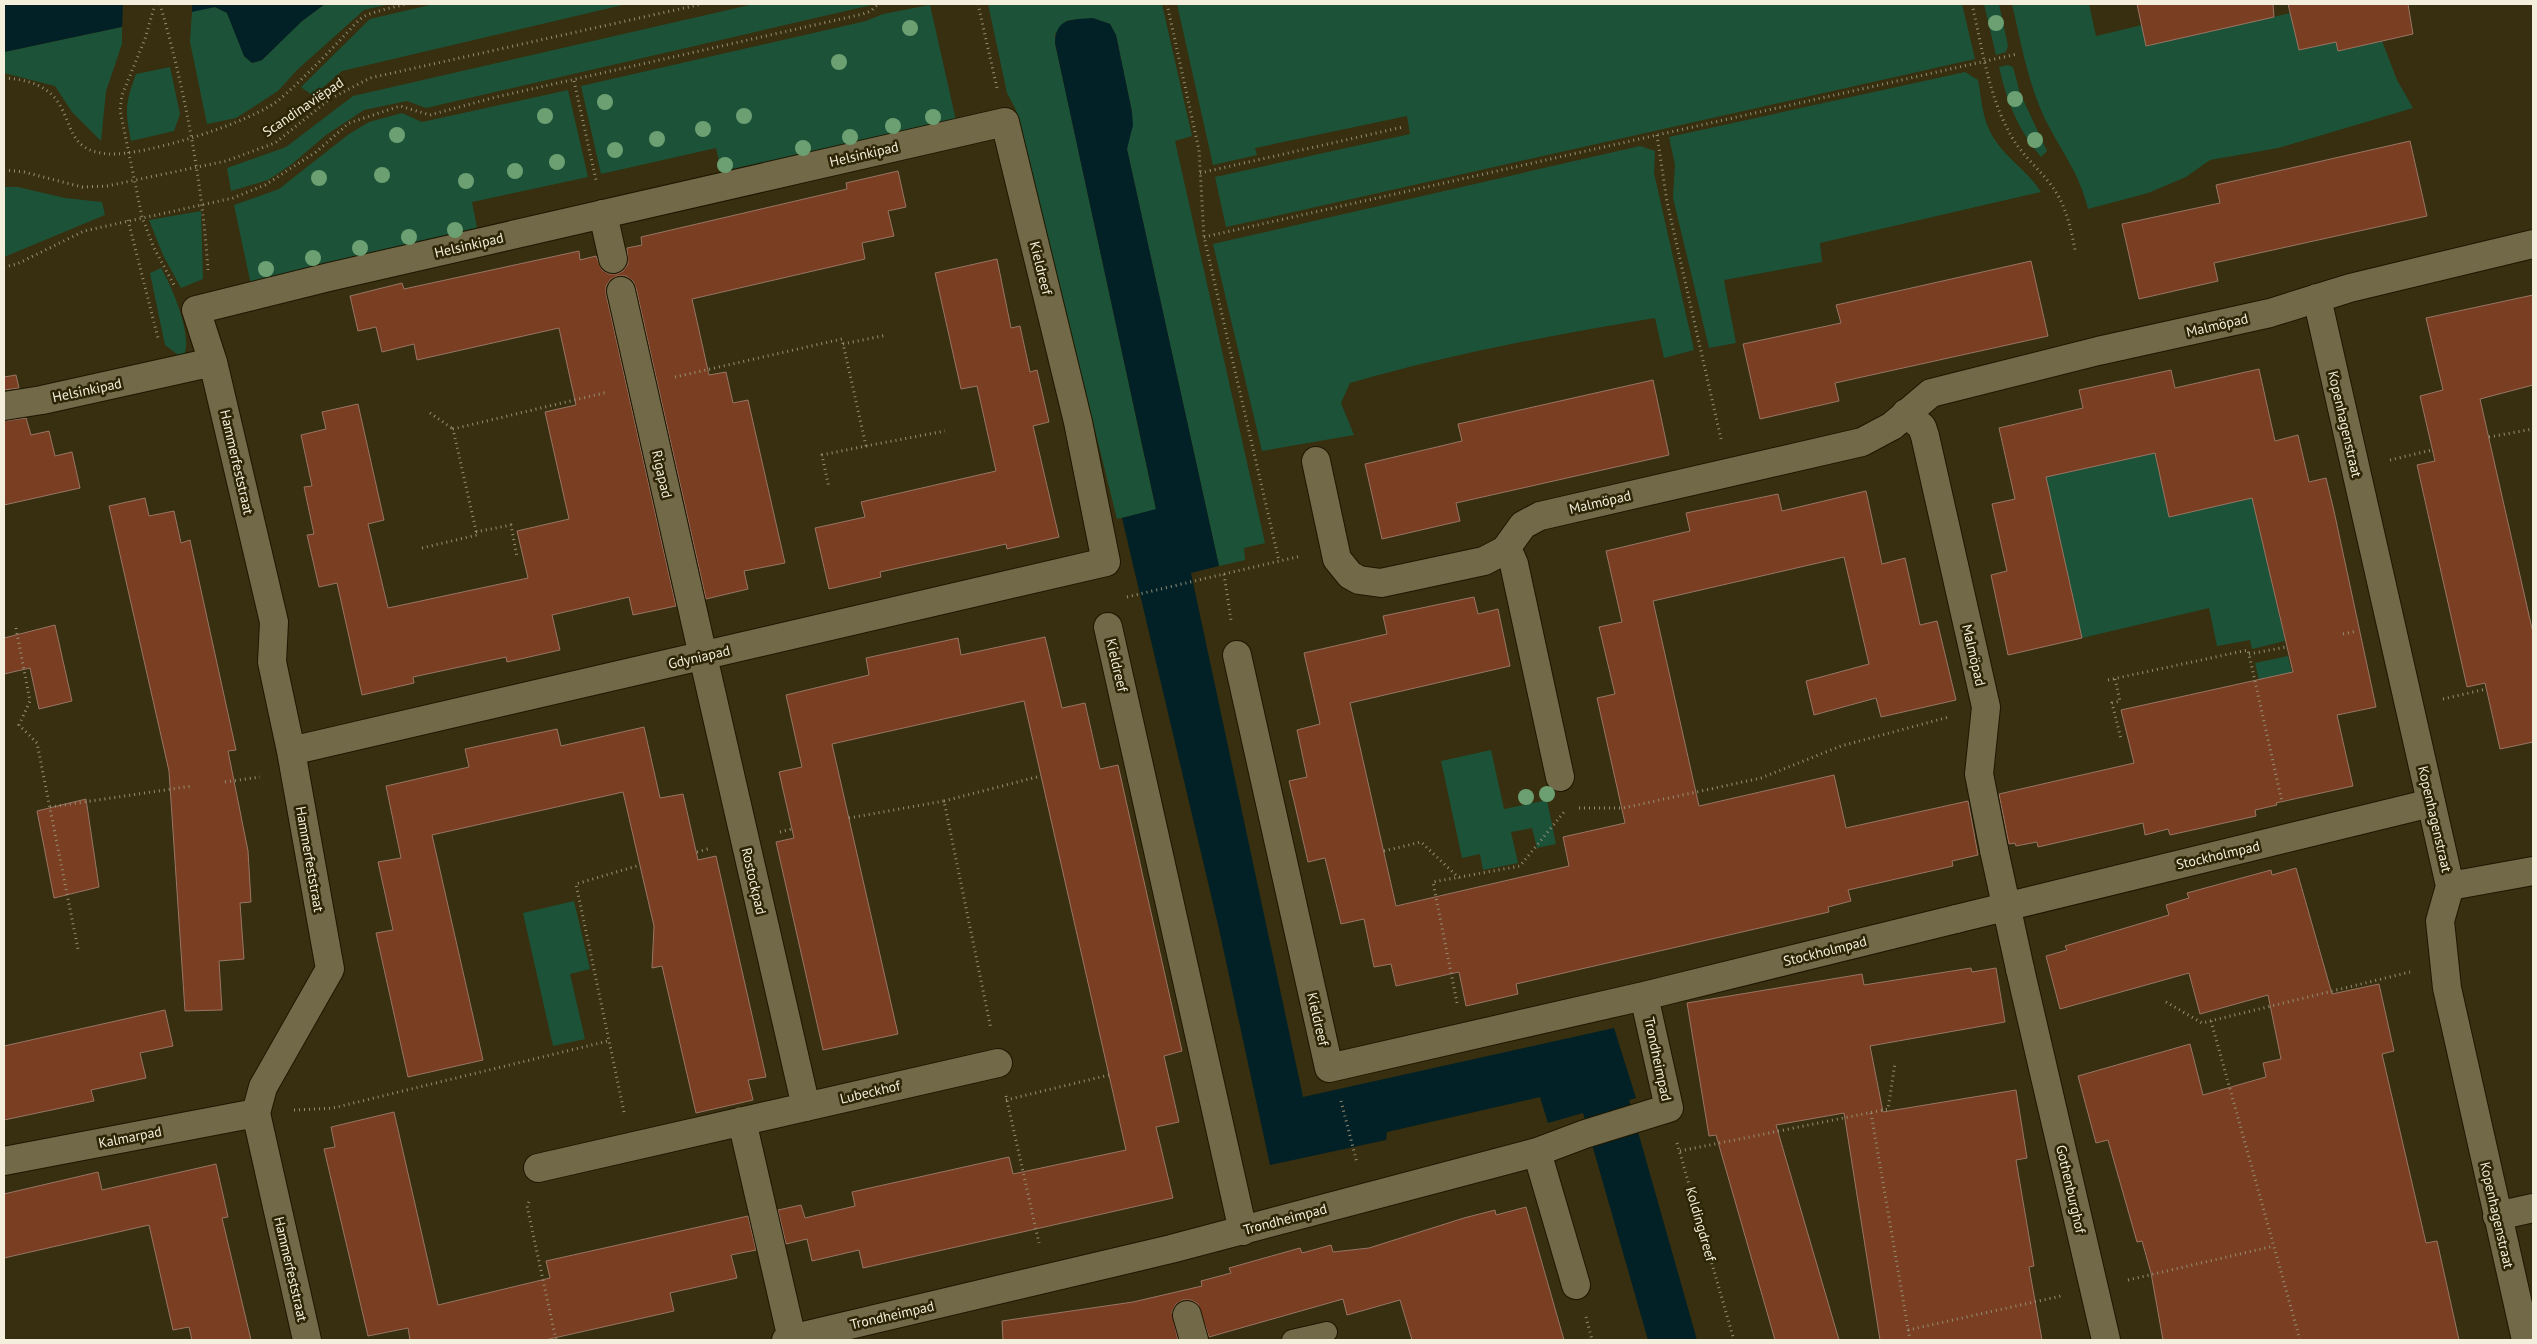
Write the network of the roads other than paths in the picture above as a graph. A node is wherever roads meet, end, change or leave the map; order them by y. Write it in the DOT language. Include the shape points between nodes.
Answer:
graph roads {
  1 [pos="1005,122"];
  2 [pos="603,214"];
  3 [pos="2533,244"];
  4 [pos="614,259"];
  5 [pos="621,292"];
  6 [pos="2317,298"];
  7 [pos="214,362"];
  8 [pos="4,406"];
  9 [pos="1906,413"];
  10 [pos="1316,461"];
  11 [pos="1504,550"];
  12 [pos="1106,562"];
  13 [pos="1108,626"];
  14 [pos="1237,655"];
  15 [pos="702,656"];
  16 [pos="291,751"];
  17 [pos="1560,777"];
  18 [pos="2431,803"];
  19 [pos="2533,871"];
  20 [pos="2450,886"];
  21 [pos="2005,906"];
  22 [pos="1644,996"];
  23 [pos="998,1062"];
  24 [pos="806,1106"];
  25 [pos="256,1113"];
  26 [pos="742,1121"];
  27 [pos="1538,1152"];
  28 [pos="4,1161"];
  29 [pos="538,1168"];
  30 [pos="2533,1208"];
  31 [pos="2497,1216"];
  32 [pos="1243,1231"];
  33 [pos="1576,1285"];
  34 [pos="1327,1332"];
  35 [pos="307,1340"];
  36 [pos="789,1340"];
  37 [pos="1292,1340"];
  38 [pos="2106,1340"];
  39 [pos="2526,1340"];
  1 -- 2 [label="street, Helsinkipad"];
  1 -- 12 [label="street, Kieldreef" via="1078,422"];
  2 -- 4 [label="street"];
  2 -- 7 [label="street, Helsinkipad" via="196,310"];
  3 -- 6 [label="street, Malmöpad" via="2378,280"];
  5 -- 15 [label="street, Rigapad"];
  6 -- 9 [label="street, Malmöpad" via="2270,313 1950,387 1931,393"];
  6 -- 18 [label="street, Kopenhagenstraat"];
  7 -- 8 [label="street, Helsinkipad"];
  7 -- 16 [label="street, Hammerfeststraat" via="274,622 272,662"];
  9 -- 11 [label="street, Malmöpad" via="1892,426 1862,442 1540,516 1523,525"];
  9 -- 21 [label="street, Malmöpad" via="1922,427 1925,436 1986,707 1979,774"];
  10 -- 11 [label="street, Malmöpad" via="1336,559 1350,575 1370,583 1381,583 1484,561"];
  11 -- 17 [label="street" via="1514,564"];
  12 -- 15 [label="street, Gdyniapad"];
  13 -- 32 [label="street, Kieldreef"];
  14 -- 22 [label="street, Kieldreef" via="1329,1068"];
  15 -- 16 [label="street, Gdyniapad"];
  15 -- 24 [label="street, Rostockpad"];
  16 -- 25 [label="street, Hammerfeststraat" via="330,970 263,1087"];
  18 -- 20 [label="street, Kopenhagenstraat"];
  18 -- 21 [label="street, Stockholmpad"];
  19 -- 20 [label="street"];
  20 -- 31 [label="street, Kopenhagenstraat" via="2440,921 2447,988"];
  21 -- 22 [label="street, Stockholmpad"];
  21 -- 38 [label="street, Gothenburghof"];
  22 -- 27 [label="street, Trondheimpad" via="1669,1108"];
  23 -- 24 [label="street, Lubeckhof"];
  24 -- 26 [label="street, Lubeckhof"];
  25 -- 28 [label="street, Kalmarpad"];
  25 -- 35 [label="street, Hammerfeststraat"];
  26 -- 29 [label="street, Lubeckhof"];
  26 -- 36 [label="street"];
  27 -- 32 [label="street, Trondheimpad"];
  27 -- 33 [label="street"];
  30 -- 31 [label="street"];
  31 -- 39 [label="street, Kopenhagenstraat"];
  32 -- 36 [label="street, Trondheimpad"];
  34 -- 37 [label="lane"];
}
